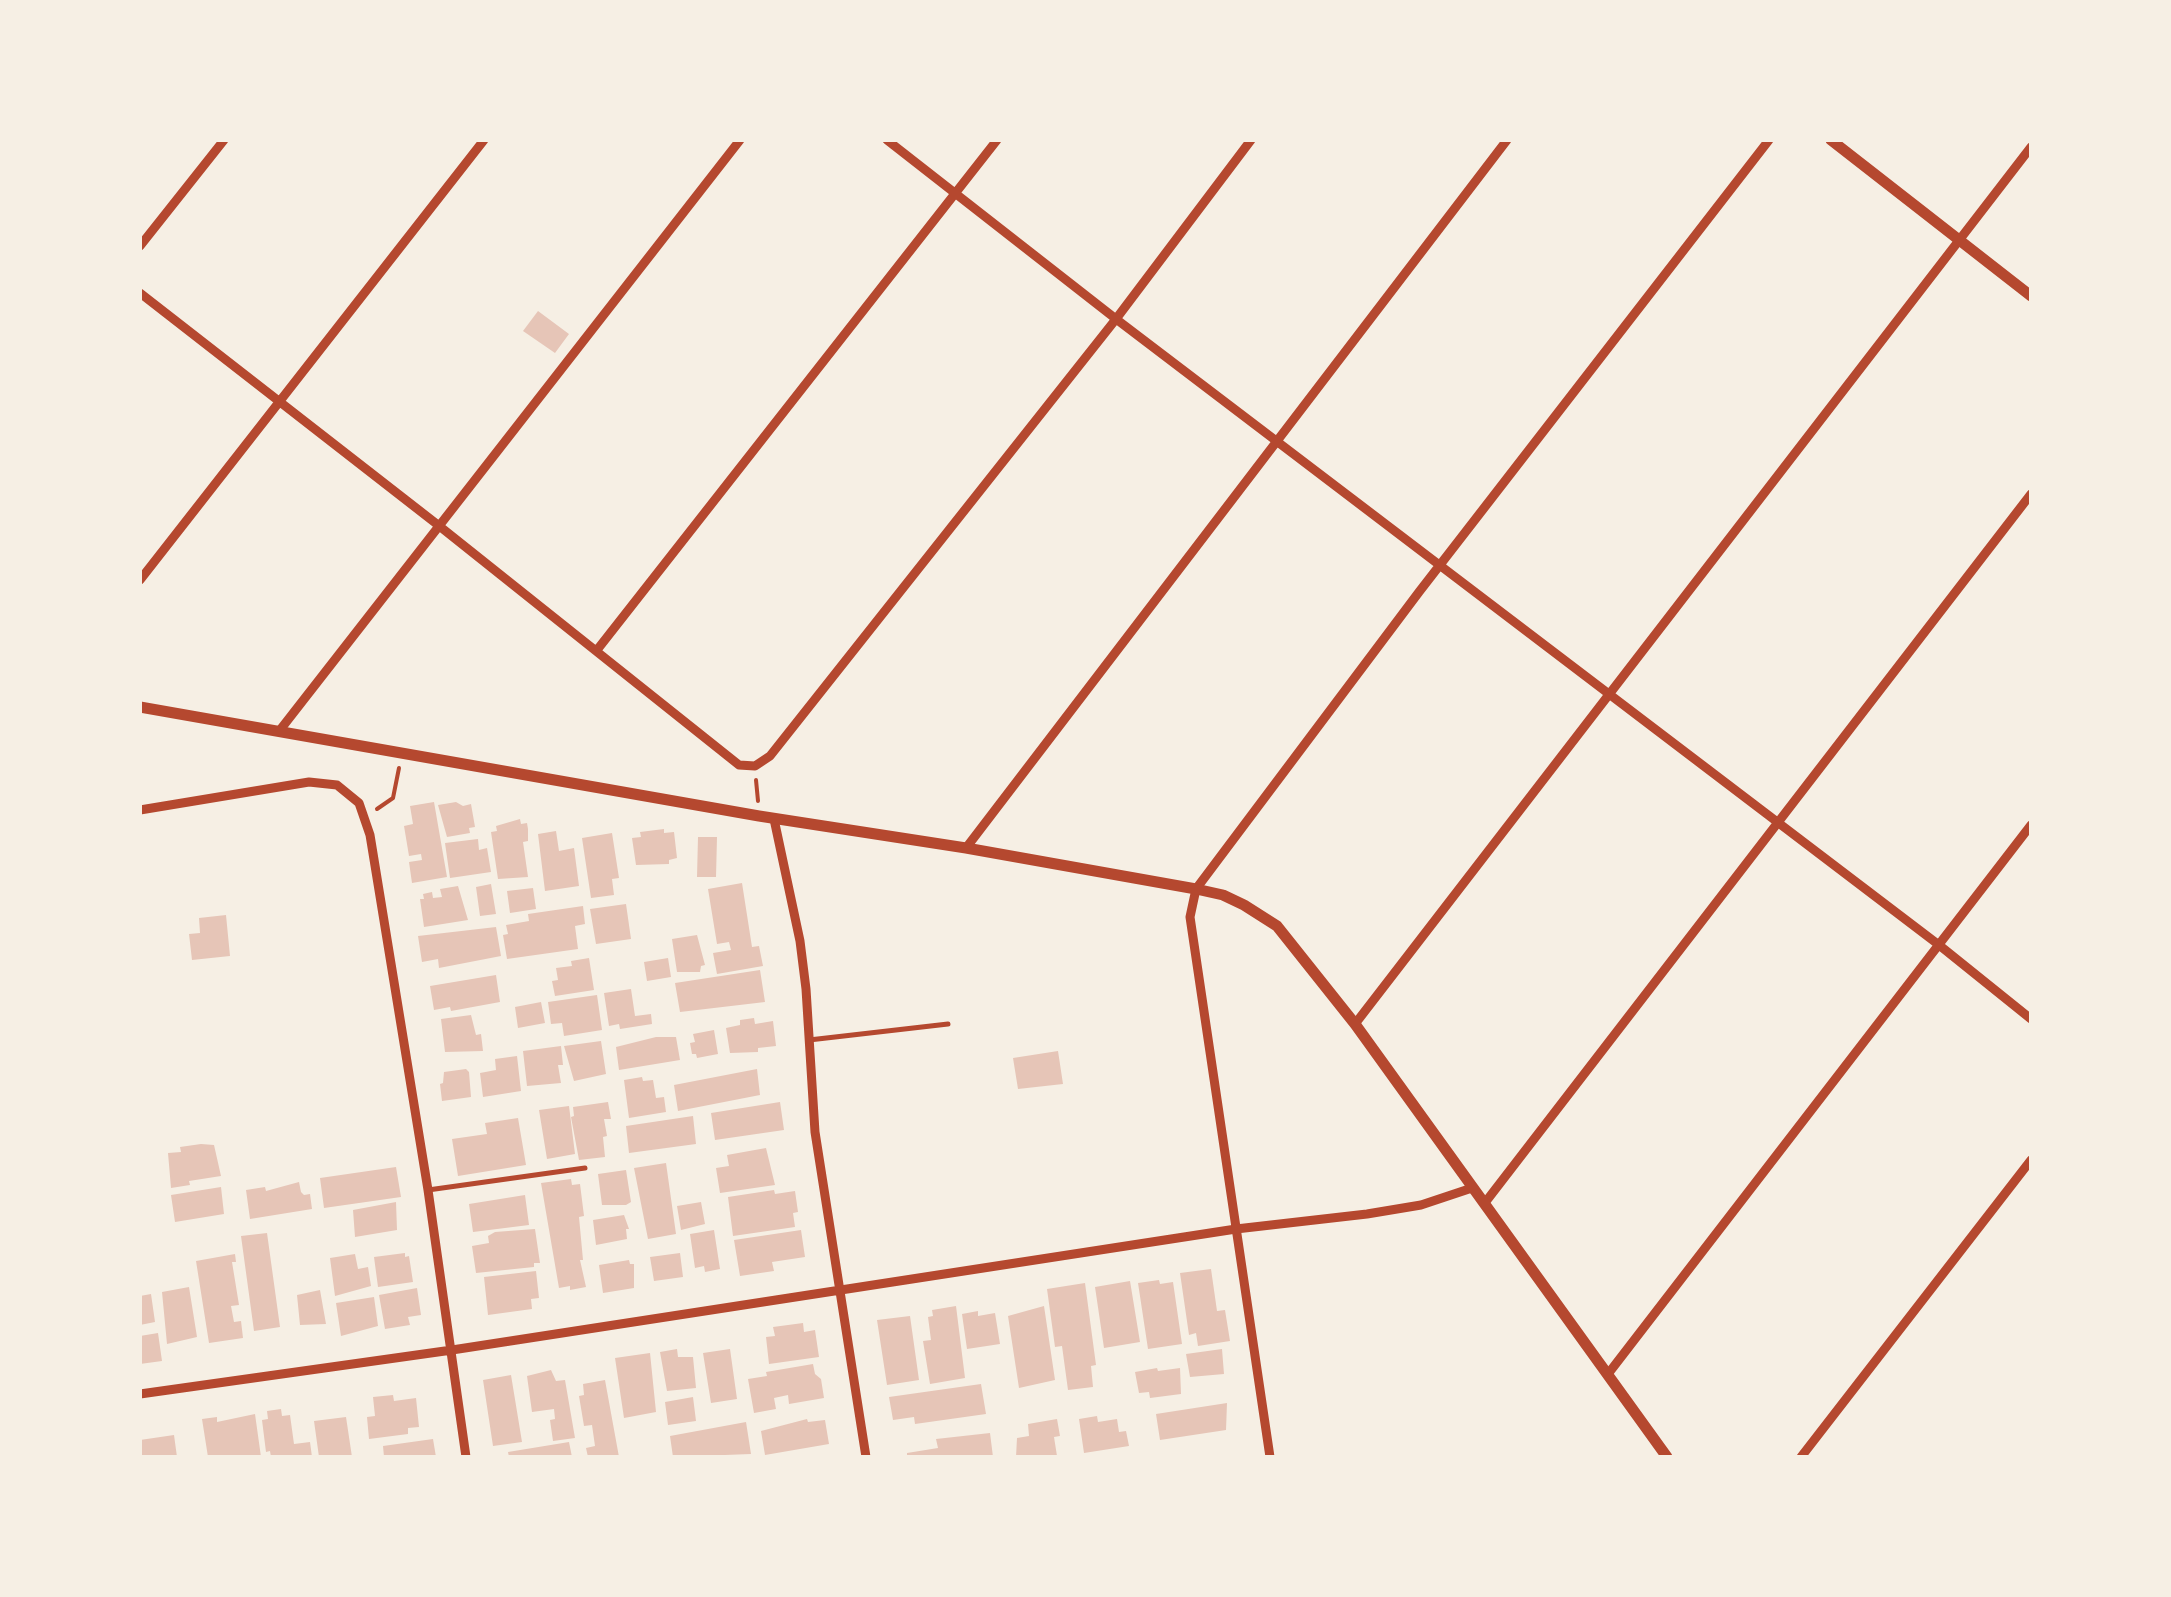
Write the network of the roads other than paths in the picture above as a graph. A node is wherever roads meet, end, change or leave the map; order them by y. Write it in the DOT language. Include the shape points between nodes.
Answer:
graph roads {
  1 [pos="224,140"];
  2 [pos="484,140"];
  3 [pos="740,140"];
  4 [pos="887,140"];
  5 [pos="997,140"];
  6 [pos="1251,140"];
  7 [pos="1507,140"];
  8 [pos="1769,140"];
  9 [pos="1831,140"];
  10 [pos="2031,146"];
  11 [pos="957,194"];
  12 [pos="1961,241"];
  13 [pos="140,246"];
  14 [pos="140,293"];
  15 [pos="2031,296"];
  16 [pos="1116,318"];
  17 [pos="280,401"];
  18 [pos="1279,442"];
  19 [pos="2031,494"];
  20 [pos="438,525"];
  21 [pos="1440,566"];
  22 [pos="140,580"];
  23 [pos="597,650"];
  24 [pos="1609,694"];
  25 [pos="140,708"];
  26 [pos="280,730"];
  27 [pos="140,810"];
  28 [pos="774,819"];
  29 [pos="1777,822"];
  30 [pos="2031,825"];
  31 [pos="966,848"];
  32 [pos="1196,889"];
  33 [pos="1939,945"];
  34 [pos="2031,1020"];
  35 [pos="948,1024"];
  36 [pos="1354,1024"];
  37 [pos="809,1040"];
  38 [pos="2031,1160"];
  39 [pos="585,1168"];
  40 [pos="1472,1188"];
  41 [pos="428,1190"];
  42 [pos="1484,1204"];
  43 [pos="1236,1229"];
  44 [pos="839,1288"];
  45 [pos="452,1350"];
  46 [pos="1608,1374"];
  47 [pos="140,1394"];
  48 [pos="466,1457"];
  49 [pos="866,1457"];
  50 [pos="1270,1457"];
  51 [pos="1667,1457"];
  52 [pos="1802,1457"];
  1 -- 13 [label="street"];
  2 -- 17 [label="street"];
  3 -- 20 [label="street"];
  4 -- 11 [label="street"];
  5 -- 11 [label="street"];
  6 -- 16 [label="street"];
  7 -- 18 [label="street"];
  8 -- 21 [label="street"];
  9 -- 12 [label="street"];
  10 -- 12 [label="street"];
  11 -- 16 [label="street"];
  11 -- 23 [label="street"];
  12 -- 15 [label="street"];
  12 -- 24 [label="street"];
  14 -- 17 [label="street"];
  16 -- 18 [label="street"];
  16 -- 23 [label="street" via="770,756 755,766 739,765"];
  17 -- 20 [label="street"];
  17 -- 22 [label="street"];
  18 -- 21 [label="street"];
  18 -- 31 [label="street"];
  19 -- 29 [label="street"];
  20 -- 23 [label="street"];
  20 -- 26 [label="street"];
  21 -- 24 [label="street"];
  21 -- 32 [label="street"];
  24 -- 29 [label="street"];
  24 -- 36 [label="street"];
  25 -- 26 [label="street"];
  26 -- 28 [label="street"];
  27 -- 41 [label="street" via="308,782 348,791 358,802"];
  28 -- 31 [label="street"];
  28 -- 37 [label="street" via="800,940"];
  29 -- 33 [label="street"];
  29 -- 42 [label="street"];
  30 -- 33 [label="street"];
  31 -- 32 [label="street"];
  32 -- 36 [label="street" via="1234,900 1276,926"];
  32 -- 43 [label="street" via="1190,917"];
  33 -- 34 [label="street"];
  33 -- 46 [label="street"];
  35 -- 37 [label="lane"];
  36 -- 40 [label="street"];
  37 -- 44 [label="street" via="815,1132"];
  38 -- 52 [label="street"];
  39 -- 41 [label="lane"];
  40 -- 42 [label="street"];
  40 -- 43 [label="street" via="1421,1205"];
  41 -- 45 [label="street"];
  42 -- 46 [label="street"];
  43 -- 44 [label="street"];
  43 -- 50 [label="street"];
  44 -- 45 [label="street"];
  44 -- 49 [label="street"];
  45 -- 47 [label="street"];
  45 -- 48 [label="street"];
  46 -- 51 [label="street"];
}
